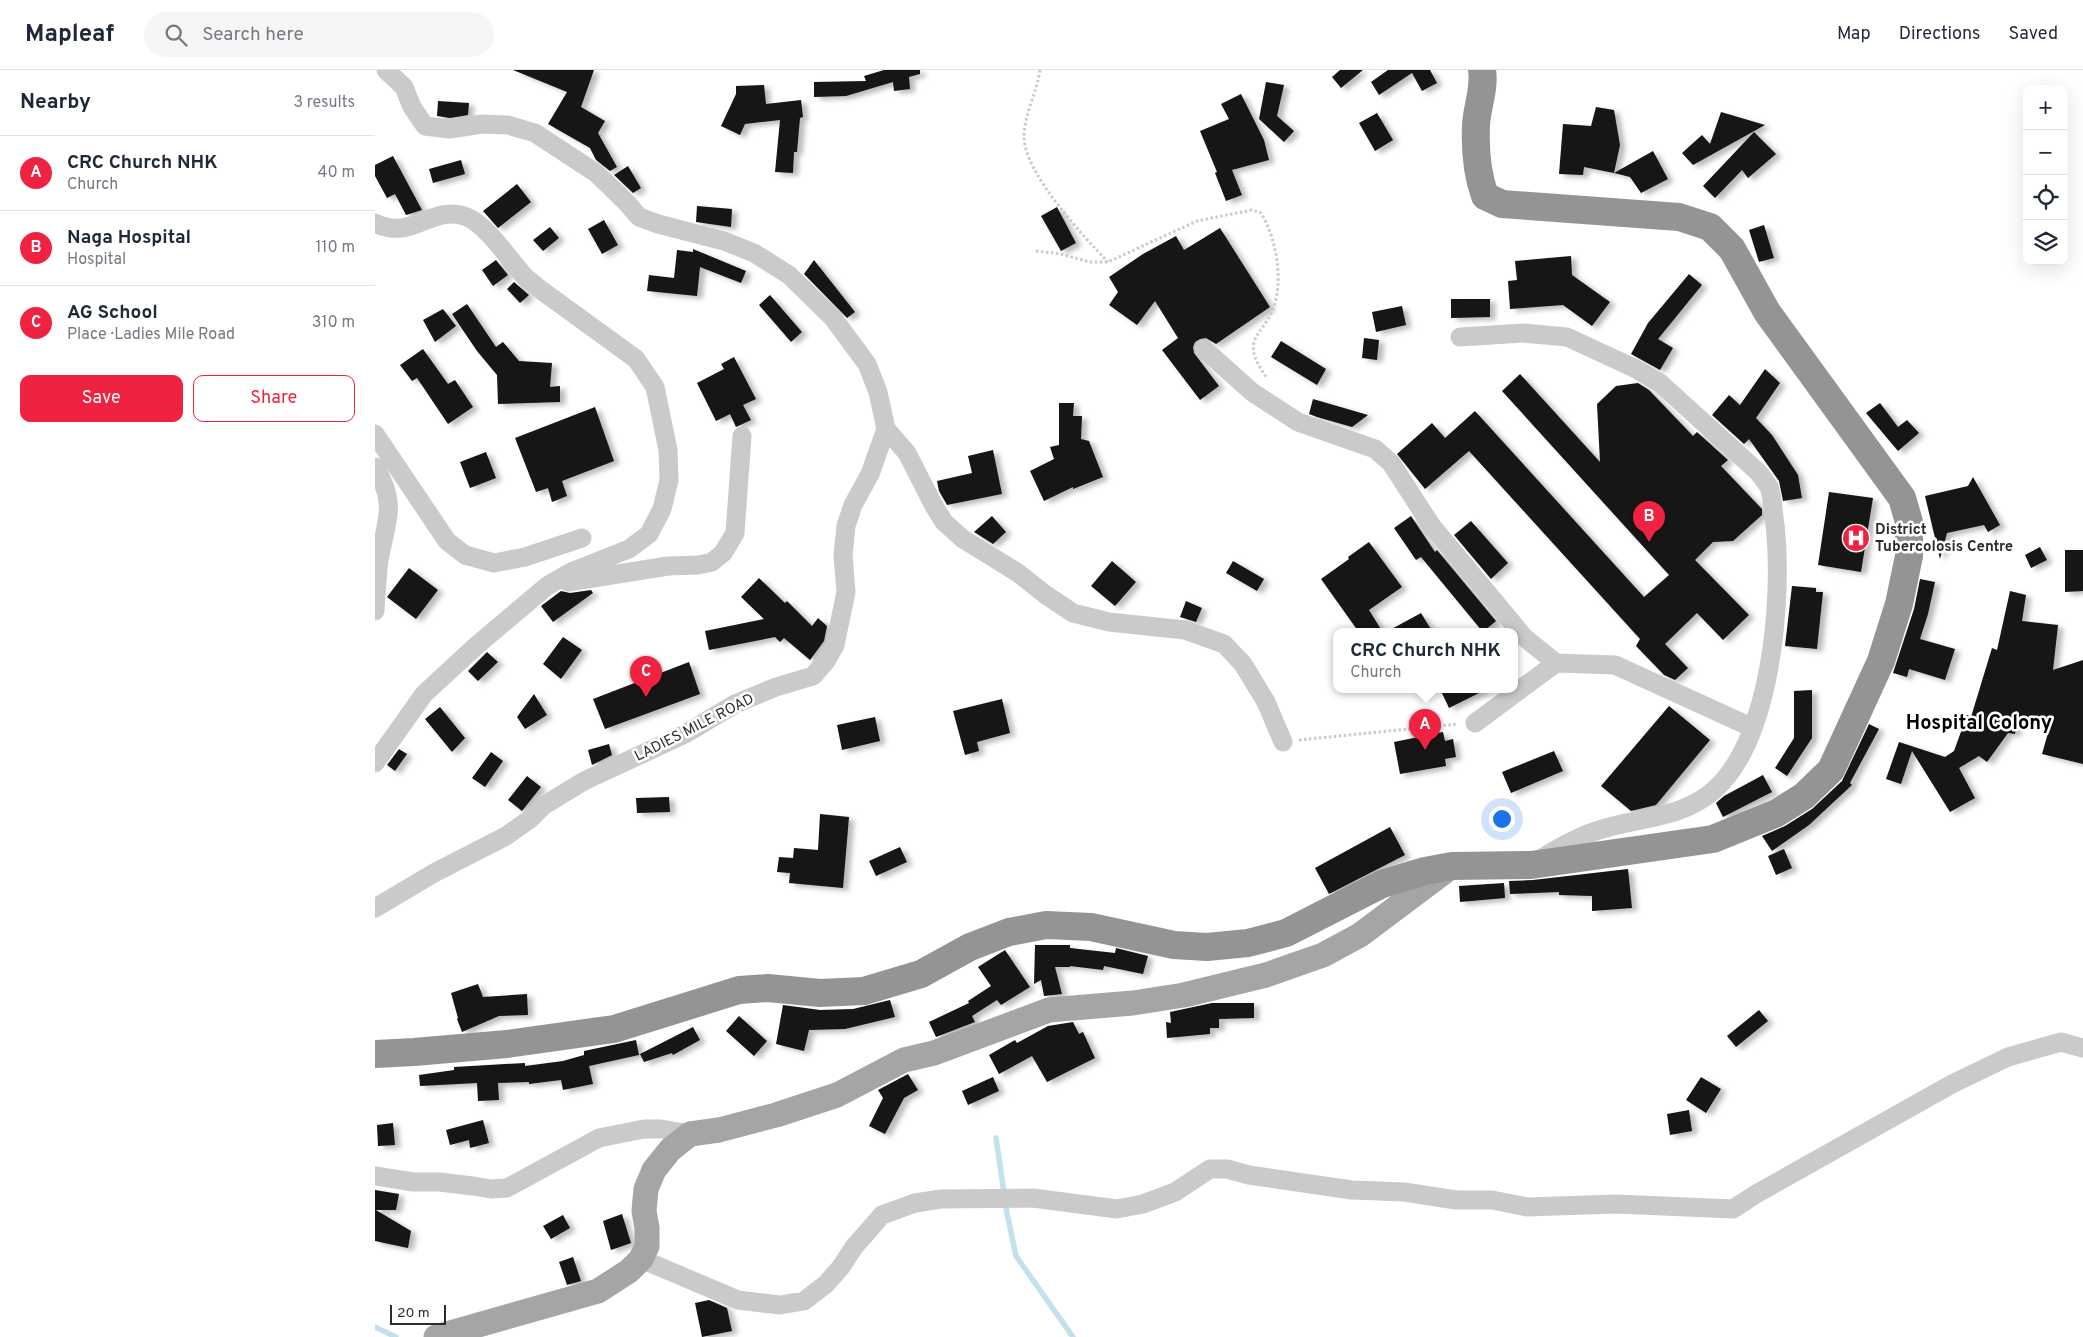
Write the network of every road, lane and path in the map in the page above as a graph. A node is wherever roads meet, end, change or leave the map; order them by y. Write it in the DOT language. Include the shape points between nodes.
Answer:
graph roads {
  1 [pos="386,70"];
  2 [pos="1040,70"];
  3 [pos="1482,70"];
  4 [pos="375,223"];
  5 [pos="1036,251"];
  6 [pos="1108,262"];
  7 [pos="1460,337"];
  8 [pos="1204,349"];
  9 [pos="1269,381"];
  10 [pos="886,429"];
  11 [pos="375,434"];
  12 [pos="743,436"];
  13 [pos="375,467"];
  14 [pos="581,538"];
  15 [pos="547,586"];
  16 [pos="375,611"];
  17 [pos="1517,628"];
  18 [pos="1518,630"];
  19 [pos="1556,663"];
  20 [pos="1518,691"];
  21 [pos="1516,693"];
  22 [pos="1475,723"];
  23 [pos="1753,728"];
  24 [pos="1283,742"];
  25 [pos="375,763"];
  26 [pos="1531,865"];
  27 [pos="1453,866"];
  28 [pos="375,908"];
  29 [pos="2083,1048"];
  30 [pos="375,1054"];
  31 [pos="690,1134"];
  32 [pos="375,1176"];
  33 [pos="641,1259"];
  34 [pos="437,1337"];
  1 -- 10 [label="street" via="404,87 425,126 450,129 482,124 508,125 535,133 596,173 639,217 754,253 789,276 833,318 867,364 878,392"];
  2 -- 6 [label="path" via="1024,136 1029,157 1039,177 1076,227"];
  3 -- 26 [label="highway" via="1476,125 1479,180 1485,196 1502,204 1679,217 1710,226 1732,249 1767,312 1889,478 1902,498 1909,522 1909,556 1899,604 1881,661 1831,770 1804,796 1777,813 1713,839"];
  4 -- 15 [label="street" via="388,229 402,229 440,214 455,213 469,218 541,290 636,359 655,387 668,450 669,480 662,509 649,534 629,549 571,572"];
  5 -- 6 [label="path" via="1090,262"];
  6 -- 9 [label="path" via="1197,221 1252,210 1261,213 1268,224 1278,277 1276,299 1270,315 1253,340 1253,352 1257,365"];
  7 -- 23 [label="street" via="1523,333 1567,337 1660,383 1758,472 1769,488 1778,588 1768,672"];
  8 -- 17 [label="street" via="1252,392 1298,422 1375,449 1391,464 1431,525"];
  10 -- 24 [label="street" via="907,453 944,522 963,539 1073,613 1109,622 1185,630 1225,644 1243,664 1261,694"];
  10 -- 28 [label="street, LADIES MILE ROAD" via="846,526 843,555 846,592 835,645 813,676 735,704 685,734 584,781 543,806 506,836"];
  11 -- 14 [label="street" via="447,541 465,555 494,563 525,557"];
  12 -- 15 [label="street" via="735,533 723,553 712,562"];
  13 -- 16 [label="street" via="388,498 389,518 379,560"];
  15 -- 25 [label="street" via="424,694"];
  18 -- 19 [label="street"];
  19 -- 20 [label="street"];
  19 -- 23 [label="street" via="1615,665"];
  21 -- 22 [label="street"];
  22 -- 24 [label="path"];
  23 -- 26 [label="street" via="1732,772 1713,792 1684,810 1597,831 1565,843"];
  26 -- 27 [label="highway"];
  27 -- 30 [label="highway" via="1382,884 1286,933 1248,943 1174,944 1091,927 1046,925 1009,932 970,947 921,974 864,991 739,990 614,1029 507,1044"];
  27 -- 31 [label="main road" via="1360,935 1315,958 1266,975 1184,995 1049,1010 934,1053 903,1060 837,1095 757,1120"];
  29 -- 33 [label="street" via="2061,1042 2008,1057 1952,1084 1733,1209 1616,1204 1527,1207 1492,1200 1456,1200 1404,1192 1352,1190 1249,1175 1227,1168 1210,1169 1175,1192 1143,1204 1117,1209 1033,1198 941,1199 915,1203 881,1215 826,1284 804,1301 780,1305 738,1300"];
  31 -- 32 [label="street" via="644,1129 599,1138 507,1188 413,1182"];
  31 -- 33 [label="main road" via="654,1170 646,1189 647,1246"];
  33 -- 34 [label="main road" via="598,1291"];
}
